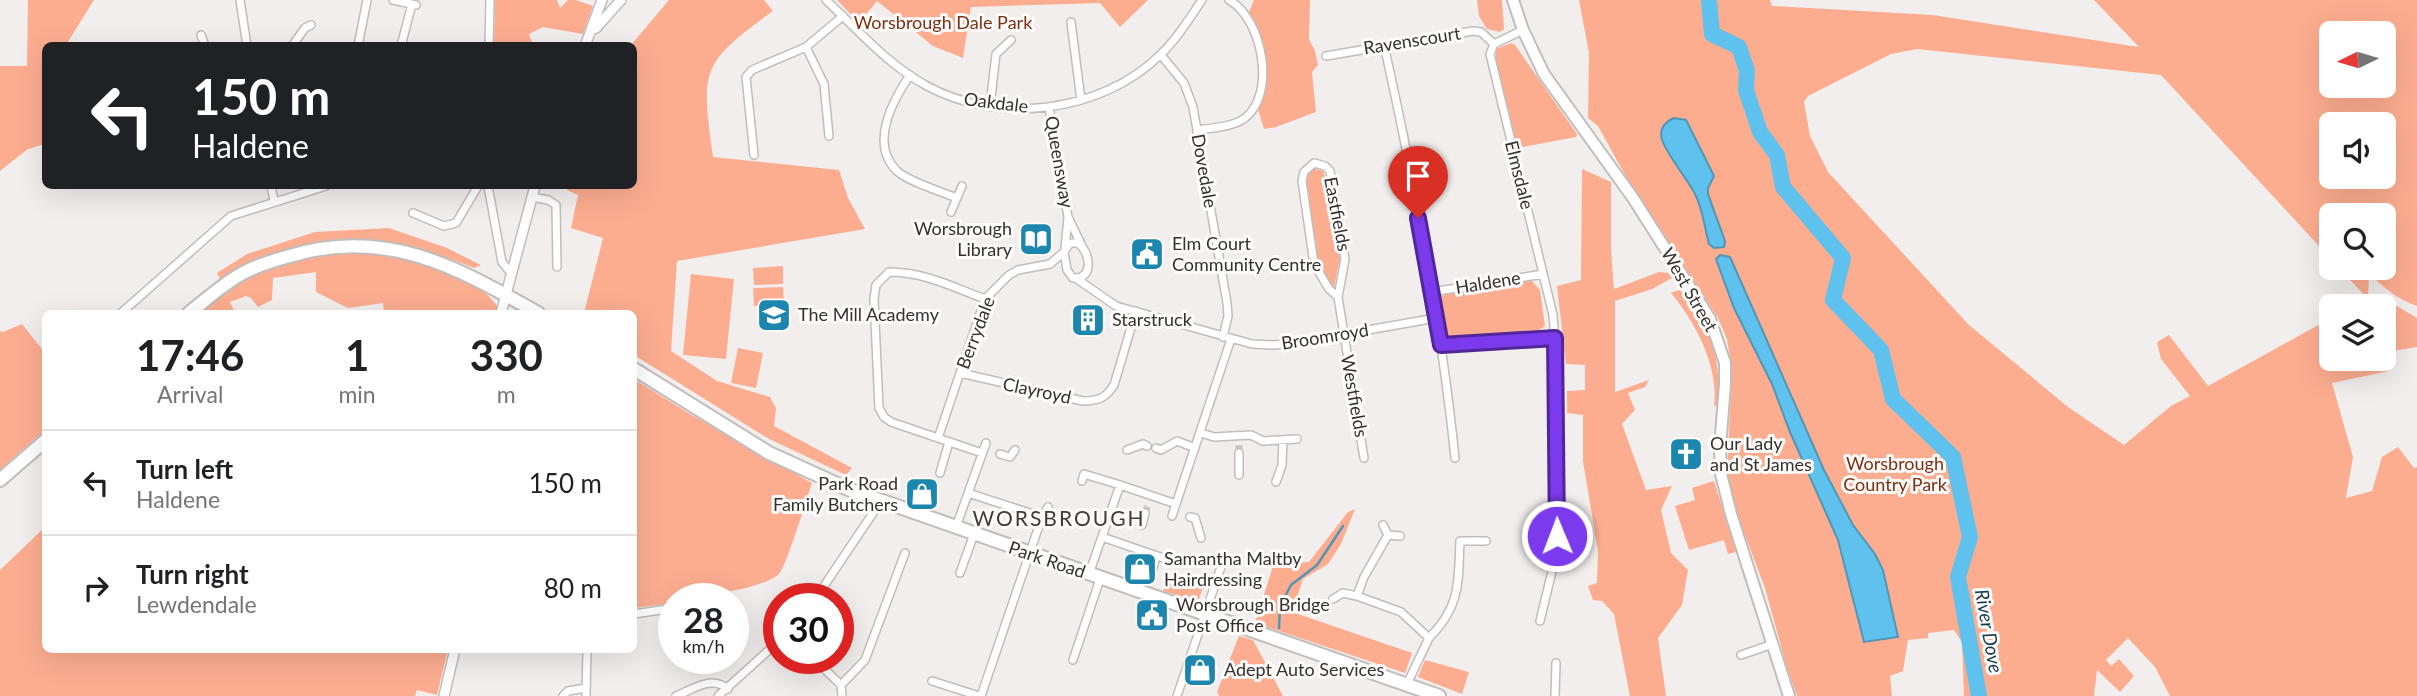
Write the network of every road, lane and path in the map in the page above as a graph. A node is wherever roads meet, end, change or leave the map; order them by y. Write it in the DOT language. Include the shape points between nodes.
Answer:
graph roads {
  1 [pos="240,0"];
  2 [pos="367,0"];
  3 [pos="393,0"];
  4 [pos="490,0"];
  5 [pos="602,0"];
  6 [pos="621,0"];
  7 [pos="826,0"];
  8 [pos="1202,0"];
  9 [pos="1230,0"];
  10 [pos="1513,0"];
  11 [pos="843,16"];
  12 [pos="1071,22"];
  13 [pos="311,25"];
  14 [pos="591,30"];
  15 [pos="1523,30"];
  16 [pos="201,35"];
  17 [pos="1011,40"];
  18 [pos="204,42"];
  19 [pos="246,42"];
  20 [pos="295,42"];
  21 [pos="359,42"];
  22 [pos="402,42"];
  23 [pos="489,42"];
  24 [pos="586,42"];
  25 [pos="1494,44"];
  26 [pos="1384,45"];
  27 [pos="806,47"];
  28 [pos="1161,55"];
  29 [pos="1326,56"];
  30 [pos="910,75"];
  31 [pos="1081,100"];
  32 [pos="990,106"];
  33 [pos="1049,107"];
  34 [pos="1197,130"];
  35 [pos="829,136"];
  36 [pos="754,155"];
  37 [pos="962,186"];
  38 [pos="272,189"];
  39 [pos="316,189"];
  40 [pos="476,189"];
  41 [pos="489,189"];
  42 [pos="534,189"];
  43 [pos="532,197"];
  44 [pos="957,198"];
  45 [pos="274,201"];
  46 [pos="951,212"];
  47 [pos="413,213"];
  48 [pos="1068,217"];
  49 [pos="1081,244"];
  50 [pos="1065,250"];
  51 [pos="1050,264"];
  52 [pos="557,267"];
  53 [pos="1088,271"];
  54 [pos="511,273"];
  55 [pos="1068,273"];
  56 [pos="1543,274"];
  57 [pos="1077,279"];
  58 [pos="1097,292"];
  59 [pos="1432,292"];
  60 [pos="505,295"];
  61 [pos="1338,297"];
  62 [pos="985,299"];
  63 [pos="124,310"];
  64 [pos="194,310"];
  65 [pos="502,310"];
  66 [pos="532,310"];
  67 [pos="1136,311"];
  68 [pos="1436,318"];
  69 [pos="1343,334"];
  70 [pos="1227,338"];
  71 [pos="1555,338"];
  72 [pos="1441,345"];
  73 [pos="637,371"];
  74 [pos="960,373"];
  75 [pos="1201,433"];
  76 [pos="938,438"];
  77 [pos="1297,439"];
  78 [pos="1283,440"];
  79 [pos="949,442"];
  80 [pos="42,443"];
  81 [pos="1239,444"];
  82 [pos="1147,446"];
  83 [pos="1195,448"];
  84 [pos="1156,449"];
  85 [pos="989,450"];
  86 [pos="1015,450"];
  87 [pos="1127,450"];
  88 [pos="1364,458"];
  89 [pos="1455,458"];
  90 [pos="940,473"];
  91 [pos="1239,475"];
  92 [pos="0,480"];
  93 [pos="1082,481"];
  94 [pos="1276,482"];
  95 [pos="1121,485"];
  96 [pos="968,493"];
  97 [pos="1150,495"];
  98 [pos="881,501"];
  99 [pos="1048,507"];
  100 [pos="1042,517"];
  101 [pos="1190,517"];
  102 [pos="1142,525"];
  103 [pos="1383,525"];
  104 [pos="956,528"];
  105 [pos="1460,530"];
  106 [pos="974,534"];
  107 [pos="1388,535"];
  108 [pos="1400,536"];
  109 [pos="1102,537"];
  110 [pos="1201,538"];
  111 [pos="1460,541"];
  112 [pos="1486,541"];
  113 [pos="905,553"];
  114 [pos="1030,554"];
  115 [pos="1156,556"];
  116 [pos="1169,560"];
  117 [pos="1222,564"];
  118 [pos="1153,568"];
  119 [pos="960,573"];
  120 [pos="1218,574"];
  121 [pos="1095,577"];
  122 [pos="1229,578"];
  123 [pos="826,583"];
  124 [pos="1357,597"];
  125 [pos="1333,599"];
  126 [pos="658,610"];
  127 [pos="637,614"];
  128 [pos="1204,614"];
  129 [pos="1540,621"];
  130 [pos="1429,638"];
  131 [pos="1773,644"];
  132 [pos="454,653"];
  133 [pos="587,653"];
  134 [pos="1741,655"];
  135 [pos="763,656"];
  136 [pos="1073,660"];
  137 [pos="1556,663"];
  138 [pos="830,674"];
  139 [pos="932,681"];
  140 [pos="1407,684"];
  141 [pos="841,685"];
  142 [pos="728,688"];
  143 [pos="586,692"];
  144 [pos="444,696"];
  145 [pos="563,696"];
  146 [pos="676,696"];
  147 [pos="718,696"];
  148 [pos="842,696"];
  149 [pos="980,696"];
  150 [pos="1177,696"];
  151 [pos="1439,696"];
  152 [pos="1555,696"];
  153 [pos="1790,696"];
  1 -- 19 [label="street"];
  2 -- 21 [label="street"];
  3 -- 22 [label="street" via="414,5"];
  4 -- 23 [label="street"];
  5 -- 14 [label="street"];
  6 -- 14 [label="street"];
  7 -- 11 [label="street, Oakdale"];
  8 -- 28 [label="street, Oakdale"];
  9 -- 34 [label="street" via="1247,13 1260,47 1258,96 1247,117"];
  10 -- 15 [label="main road, West Street"];
  11 -- 27 [label="street"];
  11 -- 30 [label="street, Oakdale"];
  12 -- 31 [label="street"];
  13 -- 20 [label="street"];
  14 -- 24 [label="street"];
  15 -- 25 [label="street"];
  15 -- 131 [label="main road, West Street" via="1544,74 1633,198 1710,319 1725,363 1721,474"];
  16 -- 18 [label="street"];
  17 -- 32 [label="street" via="996,54"];
  25 -- 26 [label="street, Ravenscourt" via="1481,32 1473,32"];
  25 -- 56 [label="street, Elmsdale" via="1490,54"];
  26 -- 29 [label="street, Ravenscourt"];
  26 -- 59 [label="street"];
  27 -- 35 [label="street" via="824,84"];
  27 -- 36 [label="street" via="752,70 746,77"];
  28 -- 31 [label="street, Oakdale" via="1132,77"];
  28 -- 34 [label="street, Dovedale" via="1184,83"];
  30 -- 32 [label="street, Oakdale" via="960,100"];
  30 -- 44 [label="street" via="893,101 885,150 890,163 905,176"];
  31 -- 33 [label="street, Oakdale"];
  32 -- 33 [label="street, Oakdale" via="1018,110"];
  33 -- 48 [label="street, Queensway"];
  34 -- 70 [label="street, Dovedale" via="1227,303"];
  37 -- 44 [label="street"];
  38 -- 45 [label="street"];
  39 -- 45 [label="street"];
  40 -- 47 [label="street" via="456,223 444,226"];
  41 -- 54 [label="street" via="503,266"];
  42 -- 43 [label="street"];
  43 -- 52 [label="street" via="556,205"];
  43 -- 54 [label="street"];
  44 -- 46 [label="street"];
  45 -- 63 [label="street" via="231,216"];
  48 -- 49 [label="street, Queensway"];
  48 -- 50 [label="street, Queensway"];
  49 -- 50 [label="street" via="1070,243"];
  49 -- 53 [label="street, Queensway"];
  50 -- 51 [label="street, Berrydale"];
  50 -- 55 [label="street, Queensway"];
  51 -- 55 [label="street"];
  51 -- 62 [label="street, Berrydale" via="1018,270"];
  53 -- 57 [label="street"];
  53 -- 58 [label="street"];
  54 -- 60 [label="street"];
  55 -- 57 [label="street"];
  56 -- 59 [label="street, Haldene"];
  56 -- 71 [label="street, Elmsdale"];
  57 -- 58 [label="street, Broomroyd"];
  58 -- 67 [label="street, Broomroyd" via="1111,304"];
  59 -- 68 [label="street"];
  60 -- 64 [label="highway" via="452,267 419,256 349,245 298,253 246,271"];
  60 -- 65 [label="street"];
  60 -- 66 [label="highway"];
  61 -- 61 [label="street, Eastfields" via="1314,264 1302,181 1314,163 1330,171 1345,259"];
  61 -- 69 [label="street, Eastfields"];
  62 -- 74 [label="street, Berrydale"];
  62 -- 76 [label="street" via="906,272 889,272 876,285 879,408 891,422"];
  67 -- 70 [label="street, Broomroyd"];
  67 -- 74 [label="street, Clayroyd" via="1114,385 1101,399 1083,401"];
  68 -- 69 [label="street, Broomroyd"];
  68 -- 72 [label="street"];
  69 -- 70 [label="street, Broomroyd" via="1274,345"];
  69 -- 88 [label="street, Westfields"];
  70 -- 75 [label="street, Dovedale"];
  71 -- 72 [label="street"];
  71 -- 129 [label="street, Elmsdale" via="1557,536"];
  72 -- 89 [label="street"];
  73 -- 98 [label="highway, Park Road" via="769,453"];
  74 -- 76 [label="street, Berrydale"];
  75 -- 81 [label="street"];
  75 -- 83 [label="street, Dovedale"];
  76 -- 79 [label="street"];
  77 -- 78 [label="street"];
  78 -- 81 [label="street" via="1263,441 1251,435"];
  78 -- 94 [label="street"];
  79 -- 85 [label="street"];
  79 -- 90 [label="street"];
  80 -- 92 [label="highway"];
  81 -- 91 [label="street"];
  82 -- 87 [label="street"];
  83 -- 84 [label="street" via="1177,441"];
  83 -- 97 [label="street, Dovedale" via="1176,511"];
  85 -- 86 [label="street" via="1010,457"];
  85 -- 96 [label="street"];
  93 -- 95 [label="street" via="1084,474"];
  95 -- 97 [label="street"];
  95 -- 109 [label="street"];
  96 -- 100 [label="street"];
  96 -- 104 [label="street"];
  97 -- 102 [label="street"];
  98 -- 104 [label="highway, Park Road"];
  98 -- 123 [label="street"];
  99 -- 100 [label="street"];
  100 -- 114 [label="street"];
  101 -- 110 [label="street" via="1195,519"];
  103 -- 107 [label="street"];
  104 -- 106 [label="highway, Park Road"];
  105 -- 111 [label="street"];
  106 -- 114 [label="highway, Park Road"];
  106 -- 119 [label="street"];
  107 -- 108 [label="street"];
  107 -- 124 [label="street"];
  109 -- 115 [label="street"];
  109 -- 121 [label="street"];
  111 -- 112 [label="street"];
  111 -- 130 [label="street" via="1457,591 1450,612"];
  113 -- 141 [label="street" via="865,660"];
  114 -- 121 [label="highway, Park Road"];
  114 -- 149 [label="street"];
  115 -- 116 [label="street"];
  115 -- 118 [label="street"];
  117 -- 120 [label="street"];
  120 -- 122 [label="street"];
  120 -- 128 [label="street"];
  121 -- 128 [label="highway, Park Road"];
  121 -- 136 [label="street"];
  124 -- 125 [label="street" via="1343,593"];
  124 -- 130 [label="street" via="1401,612"];
  126 -- 127 [label="street"];
  128 -- 140 [label="highway, Park Road"];
  128 -- 150 [label="street"];
  130 -- 140 [label="street"];
  131 -- 134 [label="street"];
  131 -- 153 [label="main road, West Street"];
  132 -- 144 [label="street"];
  133 -- 143 [label="street"];
  135 -- 142 [label="street"];
  137 -- 152 [label="street"];
  138 -- 141 [label="street"];
  139 -- 149 [label="street"];
  140 -- 151 [label="highway, Park Road"];
  141 -- 148 [label="street"];
  142 -- 146 [label="street" via="709,682"];
  142 -- 147 [label="street"];
  143 -- 145 [label="street" via="568,691"];
}
